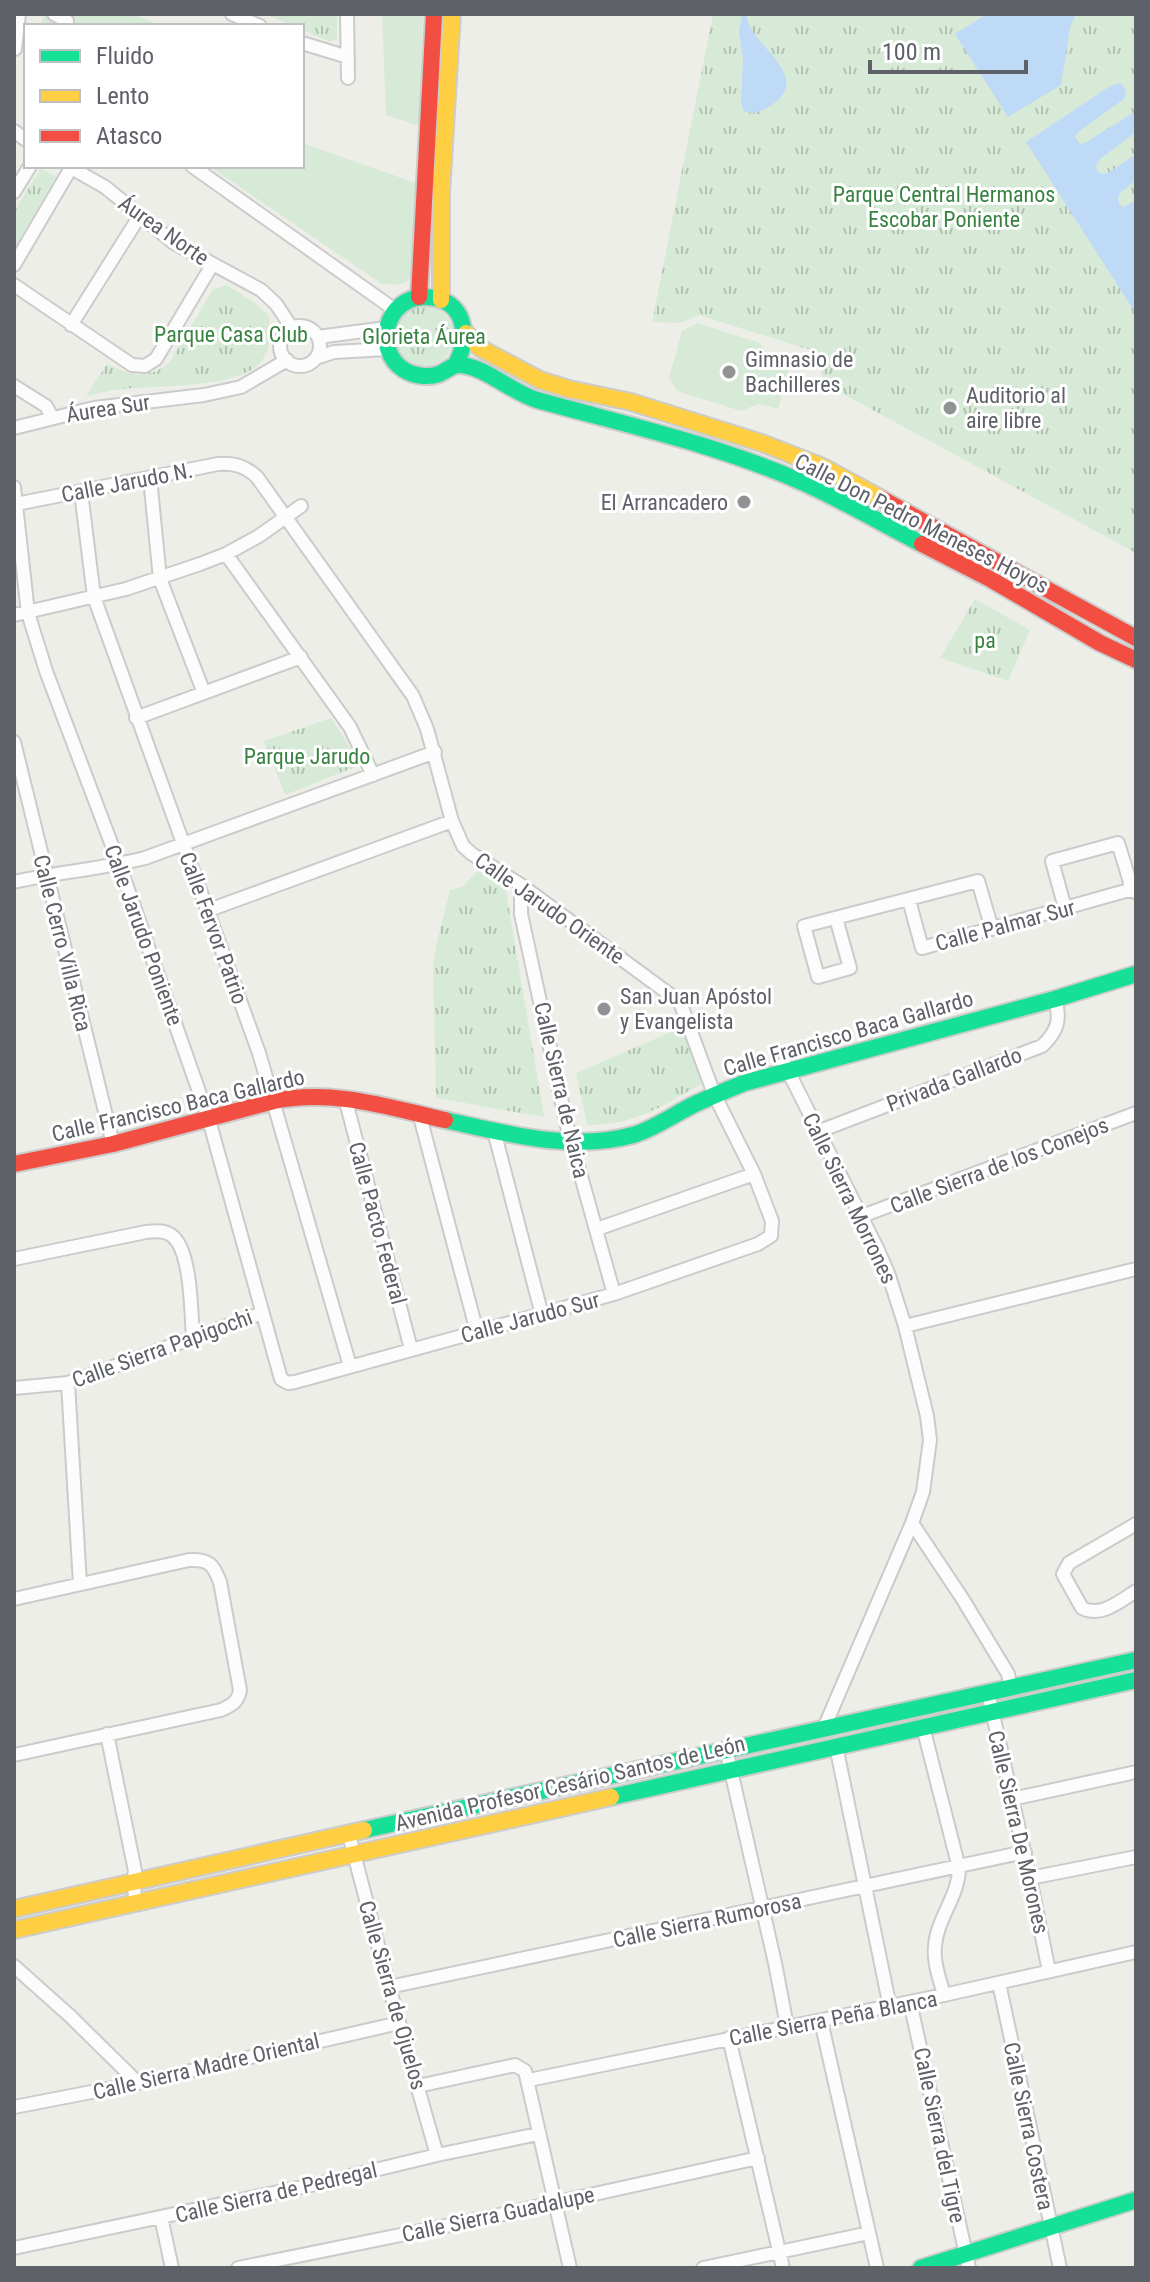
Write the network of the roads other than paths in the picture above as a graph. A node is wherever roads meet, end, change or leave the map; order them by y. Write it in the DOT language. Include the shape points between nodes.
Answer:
graph roads {
  1 [pos="19,14"];
  2 [pos="54,14"];
  3 [pos="232,14"];
  4 [pos="347,14"];
  5 [pos="434,14"];
  6 [pos="452,14"];
  7 [pos="67,21"];
  8 [pos="255,24"];
  9 [pos="304,44"];
  10 [pos="18,51"];
  11 [pos="348,57"];
  12 [pos="348,78"];
  13 [pos="29,168"];
  14 [pos="68,168"];
  15 [pos="71,168"];
  16 [pos="195,168"];
  17 [pos="14,192"];
  18 [pos="139,217"];
  19 [pos="14,265"];
  20 [pos="212,265"];
  21 [pos="14,285"];
  22 [pos="419,297"];
  23 [pos="441,300"];
  24 [pos="395,310"];
  25 [pos="71,325"];
  26 [pos="292,328"];
  27 [pos="386,328"];
  28 [pos="360,332"];
  29 [pos="466,333"];
  30 [pos="318,337"];
  31 [pos="387,349"];
  32 [pos="361,350"];
  33 [pos="316,358"];
  34 [pos="287,360"];
  35 [pos="456,364"];
  36 [pos="14,386"];
  37 [pos="52,417"];
  38 [pos="14,428"];
  39 [pos="238,464"];
  40 [pos="150,478"];
  41 [pos="14,487"];
  42 [pos="81,492"];
  43 [pos="16,504"];
  44 [pos="892,505"];
  45 [pos="301,506"];
  46 [pos="286,518"];
  47 [pos="882,524"];
  48 [pos="226,554"];
  49 [pos="160,579"];
  50 [pos="94,597"];
  51 [pos="21,614"];
  52 [pos="1136,638"];
  53 [pos="301,657"];
  54 [pos="1136,660"];
  55 [pos="204,693"];
  56 [pos="136,718"];
  57 [pos="14,742"];
  58 [pos="435,752"];
  59 [pos="373,775"];
  60 [pos="452,821"];
  61 [pos="184,844"];
  62 [pos="119,864"];
  63 [pos="45,874"];
  64 [pos="14,882"];
  65 [pos="521,885"];
  66 [pos="1133,891"];
  67 [pos="909,900"];
  68 [pos="1065,908"];
  69 [pos="209,910"];
  70 [pos="836,918"];
  71 [pos="992,929"];
  72 [pos="1136,974"];
  73 [pos="1055,999"];
  74 [pos="786,1067"];
  75 [pos="714,1094"];
  76 [pos="345,1098"];
  77 [pos="274,1101"];
  78 [pos="419,1113"];
  79 [pos="1136,1113"];
  80 [pos="209,1120"];
  81 [pos="494,1131"];
  82 [pos="817,1132"];
  83 [pos="571,1141"];
  84 [pos="113,1144"];
  85 [pos="14,1164"];
  86 [pos="754,1174"];
  87 [pos="862,1216"];
  88 [pos="597,1229"];
  89 [pos="771,1236"];
  90 [pos="14,1259"];
  91 [pos="1136,1269"];
  92 [pos="614,1294"];
  93 [pos="262,1313"];
  94 [pos="542,1315"];
  95 [pos="905,1326"];
  96 [pos="477,1332"];
  97 [pos="193,1339"];
  98 [pos="411,1349"];
  99 [pos="350,1366"];
  100 [pos="284,1382"];
  101 [pos="68,1383"];
  102 [pos="14,1388"];
  103 [pos="912,1523"];
  104 [pos="1136,1524"];
  105 [pos="80,1584"];
  106 [pos="1136,1591"];
  107 [pos="14,1599"];
  108 [pos="1136,1660"];
  109 [pos="1136,1680"];
  110 [pos="1011,1688"];
  111 [pos="988,1693"];
  112 [pos="992,1711"];
  113 [pos="923,1727"];
  114 [pos="824,1728"];
  115 [pos="107,1734"];
  116 [pos="836,1746"];
  117 [pos="726,1749"];
  118 [pos="14,1755"];
  119 [pos="731,1769"];
  120 [pos="1136,1772"];
  121 [pos="1012,1799"];
  122 [pos="349,1835"];
  123 [pos="1025,1852"];
  124 [pos="354,1855"];
  125 [pos="1136,1857"];
  126 [pos="959,1868"];
  127 [pos="1030,1878"];
  128 [pos="133,1882"];
  129 [pos="866,1886"];
  130 [pos="136,1903"];
  131 [pos="763,1908"];
  132 [pos="14,1909"];
  133 [pos="14,1930"];
  134 [pos="1136,1952"];
  135 [pos="14,1966"];
  136 [pos="1049,1971"];
  137 [pos="999,1983"];
  138 [pos="389,1987"];
  139 [pos="944,1995"];
  140 [pos="910,2002"];
  141 [pos="890,2007"];
  142 [pos="821,2021"];
  143 [pos="399,2023"];
  144 [pos="787,2026"];
  145 [pos="729,2038"];
  146 [pos="529,2080"];
  147 [pos="138,2083"];
  148 [pos="418,2086"];
  149 [pos="14,2107"];
  150 [pos="538,2134"];
  151 [pos="437,2155"];
  152 [pos="758,2158"];
  153 [pos="1136,2200"];
  154 [pos="555,2202"];
  155 [pos="161,2217"];
  156 [pos="1051,2227"];
  157 [pos="869,2233"];
  158 [pos="14,2248"];
  159 [pos="779,2252"];
  160 [pos="301,2262"];
  161 [pos="967,2262"];
  162 [pos="172,2268"];
  163 [pos="238,2268"];
  164 [pos="570,2268"];
  165 [pos="703,2268"];
  166 [pos="783,2268"];
  167 [pos="877,2268"];
  168 [pos="921,2268"];
  169 [pos="1060,2268"];
  1 -- 10 [label="street"];
  2 -- 7 [label="street"];
  3 -- 8 [label="street"];
  4 -- 11 [label="street"];
  5 -- 22 [label="street"];
  6 -- 23 [label="street"];
  9 -- 11 [label="street"];
  11 -- 12 [label="street"];
  13 -- 17 [label="street"];
  14 -- 19 [label="street"];
  15 -- 18 [label="street, Áurea Norte" via="105,187"];
  16 -- 24 [label="street"];
  18 -- 20 [label="street, Áurea Norte"];
  18 -- 25 [label="street"];
  20 -- 25 [label="street" via="156,359 145,366 132,365"];
  20 -- 26 [label="street, Áurea Norte" via="261,290"];
  21 -- 25 [label="street"];
  22 -- 23 [label="street"];
  22 -- 24 [label="street"];
  23 -- 29 [label="street, Calle Don Pedro Meneses Hoyos" via="458,313"];
  24 -- 27 [label="street"];
  26 -- 30 [label="street" via="307,328"];
  26 -- 34 [label="street" via="281,343"];
  27 -- 28 [label="street"];
  27 -- 31 [label="street"];
  28 -- 30 [label="street"];
  28 -- 32 [label="street"];
  29 -- 35 [label="street"];
  29 -- 44 [label="street, Calle Don Pedro Meneses Hoyos" via="480,348 540,380 631,402 790,452"];
  30 -- 33 [label="street"];
  31 -- 32 [label="street"];
  31 -- 35 [label="street" via="411,375 435,376"];
  32 -- 33 [label="street"];
  33 -- 34 [label="street" via="302,366"];
  34 -- 37 [label="street, Áurea Sur" via="241,387"];
  35 -- 47 [label="street, Calle Don Pedro Meneses Hoyos" via="559,408 718,450 804,483"];
  36 -- 37 [label="street" via="46,406"];
  37 -- 38 [label="street, Áurea Sur"];
  39 -- 40 [label="street, Calle Jarudo N."];
  39 -- 46 [label="street, Calle Jarudo Oriente" via="257,477"];
  40 -- 42 [label="street, Calle Jarudo N."];
  40 -- 49 [label="street"];
  41 -- 43 [label="street, Calle Jarudo Poniente"];
  42 -- 43 [label="street, Calle Jarudo N."];
  42 -- 50 [label="street, Calle Fervor Patrio"];
  43 -- 51 [label="street, Calle Jarudo Poniente"];
  44 -- 47 [label="street"];
  44 -- 52 [label="street, Calle Don Pedro Meneses Hoyos"];
  45 -- 46 [label="street"];
  46 -- 48 [label="street"];
  46 -- 58 [label="street, Calle Jarudo Oriente" via="413,696"];
  47 -- 54 [label="street, Calle Don Pedro Meneses Hoyos"];
  48 -- 49 [label="street"];
  48 -- 53 [label="street"];
  49 -- 50 [label="street"];
  49 -- 55 [label="street"];
  50 -- 51 [label="street"];
  50 -- 56 [label="street, Calle Fervor Patrio"];
  51 -- 62 [label="street, Calle Jarudo Poniente"];
  53 -- 55 [label="street"];
  53 -- 59 [label="street" via="350,727"];
  55 -- 56 [label="street"];
  56 -- 61 [label="street, Calle Fervor Patrio"];
  57 -- 63 [label="street, Calle Cerro Villa Rica"];
  58 -- 59 [label="street"];
  58 -- 60 [label="street, Calle Jarudo Oriente"];
  59 -- 61 [label="street"];
  60 -- 65 [label="street, Calle Jarudo Oriente" via="463,846"];
  60 -- 69 [label="street"];
  61 -- 62 [label="street"];
  61 -- 69 [label="street, Calle Fervor Patrio"];
  62 -- 63 [label="street"];
  62 -- 80 [label="street, Calle Jarudo Poniente"];
  63 -- 64 [label="street"];
  63 -- 84 [label="street, Calle Cerro Villa Rica"];
  65 -- 75 [label="street, Calle Jarudo Oriente" via="680,1002"];
  65 -- 83 [label="street, Calle Sierra de Naica" via="521,914"];
  66 -- 68 [label="street, Calle Palmar Sur"];
  66 -- 68 [label="street" via="1118,843 1052,861"];
  67 -- 70 [label="street"];
  67 -- 71 [label="street" via="978,881"];
  67 -- 71 [label="street, Calle Palmar Sur" via="922,948"];
  68 -- 71 [label="street, Calle Palmar Sur"];
  69 -- 77 [label="street, Calle Fervor Patrio"];
  70 -- 70 [label="street" via="850,968 818,977 804,926"];
  72 -- 73 [label="street, Calle Francisco Baca Gallardo"];
  73 -- 74 [label="street, Calle Francisco Baca Gallardo"];
  73 -- 82 [label="street, Privada Gallardo" via="1060,1015 1042,1046"];
  74 -- 75 [label="street, Calle Francisco Baca Gallardo"];
  74 -- 82 [label="street, Calle Sierra Morrones"];
  75 -- 83 [label="street, Calle Francisco Baca Gallardo" via="633,1135"];
  75 -- 86 [label="street, Calle Jarudo Oriente"];
  76 -- 77 [label="street, Calle Francisco Baca Gallardo"];
  76 -- 78 [label="street, Calle Francisco Baca Gallardo"];
  76 -- 98 [label="street, Calle Pacto Federal"];
  77 -- 80 [label="street, Calle Francisco Baca Gallardo"];
  77 -- 99 [label="street, Calle Fervor Patrio"];
  78 -- 81 [label="street, Calle Francisco Baca Gallardo"];
  78 -- 96 [label="street"];
  79 -- 87 [label="street, Calle Sierra de los Conejos"];
  80 -- 84 [label="street, Calle Francisco Baca Gallardo"];
  80 -- 93 [label="street, Calle Jarudo Poniente"];
  81 -- 83 [label="street, Calle Francisco Baca Gallardo"];
  81 -- 94 [label="street"];
  82 -- 87 [label="street, Calle Sierra Morrones"];
  83 -- 88 [label="street, Calle Sierra de Naica"];
  84 -- 85 [label="street, Calle Francisco Baca Gallardo"];
  86 -- 88 [label="street"];
  86 -- 89 [label="street, Calle Jarudo Oriente" via="772,1221"];
  87 -- 95 [label="street, Calle Sierra Morrones"];
  88 -- 92 [label="street, Calle Sierra de Naica"];
  89 -- 92 [label="street, Calle Jarudo Sur"];
  90 -- 97 [label="street" via="146,1232 171,1235 179,1244 188,1277"];
  91 -- 95 [label="street"];
  92 -- 94 [label="street, Calle Jarudo Sur"];
  93 -- 97 [label="street, Calle Sierra Papigochi"];
  93 -- 100 [label="street, Calle Jarudo Poniente"];
  94 -- 96 [label="street, Calle Jarudo Sur"];
  95 -- 103 [label="street, Calle Sierra Morrones" via="930,1440 923,1492"];
  96 -- 98 [label="street, Calle Jarudo Sur"];
  97 -- 101 [label="street, Calle Sierra Papigochi"];
  98 -- 99 [label="street, Calle Jarudo Sur"];
  99 -- 100 [label="street, Calle Jarudo Sur"];
  101 -- 102 [label="street, Calle Sierra Papigochi"];
  101 -- 105 [label="street"];
  103 -- 110 [label="street" via="1008,1674"];
  103 -- 114 [label="street, Calle Sierra Morrones"];
  104 -- 106 [label="street" via="1069,1563 1063,1574 1082,1608 1091,1612"];
  105 -- 107 [label="street"];
  105 -- 115 [label="street" via="201,1559 215,1569 220,1582 239,1678 238,1699 231,1706"];
  108 -- 110 [label="street, Avenida Profesor Cesário Santos de León"];
  109 -- 112 [label="street, Avenida Profesor Cesário Santos de León"];
  110 -- 111 [label="street, Avenida Profesor Cesário Santos de León"];
  111 -- 112 [label="street, Calle Sierra De Morones"];
  111 -- 114 [label="street, Avenida Profesor Cesário Santos de León"];
  112 -- 113 [label="street, Avenida Profesor Cesário Santos de León"];
  112 -- 121 [label="street, Calle Sierra De Morones"];
  113 -- 116 [label="street, Avenida Profesor Cesário Santos de León"];
  113 -- 126 [label="street"];
  114 -- 117 [label="street, Avenida Profesor Cesário Santos de León"];
  115 -- 118 [label="street"];
  115 -- 128 [label="street"];
  116 -- 119 [label="street, Avenida Profesor Cesário Santos de León"];
  116 -- 129 [label="street"];
  117 -- 119 [label="street"];
  117 -- 122 [label="street, Avenida Profesor Cesário Santos de León"];
  119 -- 124 [label="street, Avenida Profesor Cesário Santos de León"];
  119 -- 131 [label="street"];
  120 -- 121 [label="street"];
  121 -- 123 [label="street, Calle Sierra De Morones"];
  122 -- 124 [label="street, Calle Sierra de Ojuelos"];
  122 -- 128 [label="street, Avenida Profesor Cesário Santos de León"];
  123 -- 126 [label="street, Calle Sierra Rumorosa"];
  123 -- 127 [label="street, Calle Sierra De Morones"];
  124 -- 130 [label="street, Avenida Profesor Cesário Santos de León"];
  124 -- 138 [label="street, Calle Sierra de Ojuelos"];
  125 -- 127 [label="street"];
  126 -- 129 [label="street, Calle Sierra Rumorosa"];
  126 -- 139 [label="street" via="935,1946"];
  127 -- 136 [label="street, Calle Sierra De Morones"];
  128 -- 130 [label="street"];
  128 -- 132 [label="street, Avenida Profesor Cesário Santos de León"];
  129 -- 131 [label="street, Calle Sierra Rumorosa"];
  129 -- 141 [label="street"];
  130 -- 133 [label="street, Avenida Profesor Cesário Santos de León"];
  131 -- 138 [label="street, Calle Sierra Rumorosa"];
  131 -- 144 [label="street"];
  134 -- 136 [label="street, Calle Sierra Peña Blanca"];
  135 -- 147 [label="street"];
  136 -- 137 [label="street, Calle Sierra Peña Blanca"];
  137 -- 139 [label="street, Calle Sierra Peña Blanca"];
  137 -- 156 [label="street, Calle Sierra Costera"];
  138 -- 143 [label="street, Calle Sierra de Ojuelos"];
  139 -- 140 [label="street, Calle Sierra Peña Blanca"];
  140 -- 141 [label="street, Calle Sierra Peña Blanca"];
  140 -- 161 [label="street, Calle Sierra del Tigre"];
  141 -- 142 [label="street, Calle Sierra Peña Blanca"];
  142 -- 144 [label="street, Calle Sierra Peña Blanca"];
  142 -- 157 [label="street"];
  143 -- 147 [label="street, Calle Sierra Madre Oriental"];
  143 -- 148 [label="street, Calle Sierra de Ojuelos"];
  144 -- 145 [label="street, Calle Sierra Peña Blanca"];
  145 -- 146 [label="street, Calle Sierra Peña Blanca"];
  145 -- 152 [label="street"];
  146 -- 148 [label="street" via="515,2065"];
  146 -- 150 [label="street"];
  147 -- 149 [label="street, Calle Sierra Madre Oriental"];
  148 -- 151 [label="street, Calle Sierra de Ojuelos"];
  150 -- 151 [label="street, Calle Sierra de Pedregal"];
  150 -- 154 [label="street"];
  151 -- 155 [label="street, Calle Sierra de Pedregal"];
  152 -- 154 [label="street, Calle Sierra Guadalupe"];
  152 -- 159 [label="street"];
  153 -- 156 [label="street"];
  154 -- 160 [label="street, Calle Sierra Guadalupe"];
  154 -- 164 [label="street"];
  155 -- 158 [label="street, Calle Sierra de Pedregal"];
  155 -- 162 [label="street"];
  156 -- 161 [label="street"];
  156 -- 169 [label="street, Calle Sierra Costera"];
  157 -- 159 [label="street"];
  157 -- 167 [label="street"];
  159 -- 165 [label="street"];
  159 -- 166 [label="street"];
  160 -- 163 [label="street, Calle Sierra Guadalupe"];
  161 -- 168 [label="street"];
}
